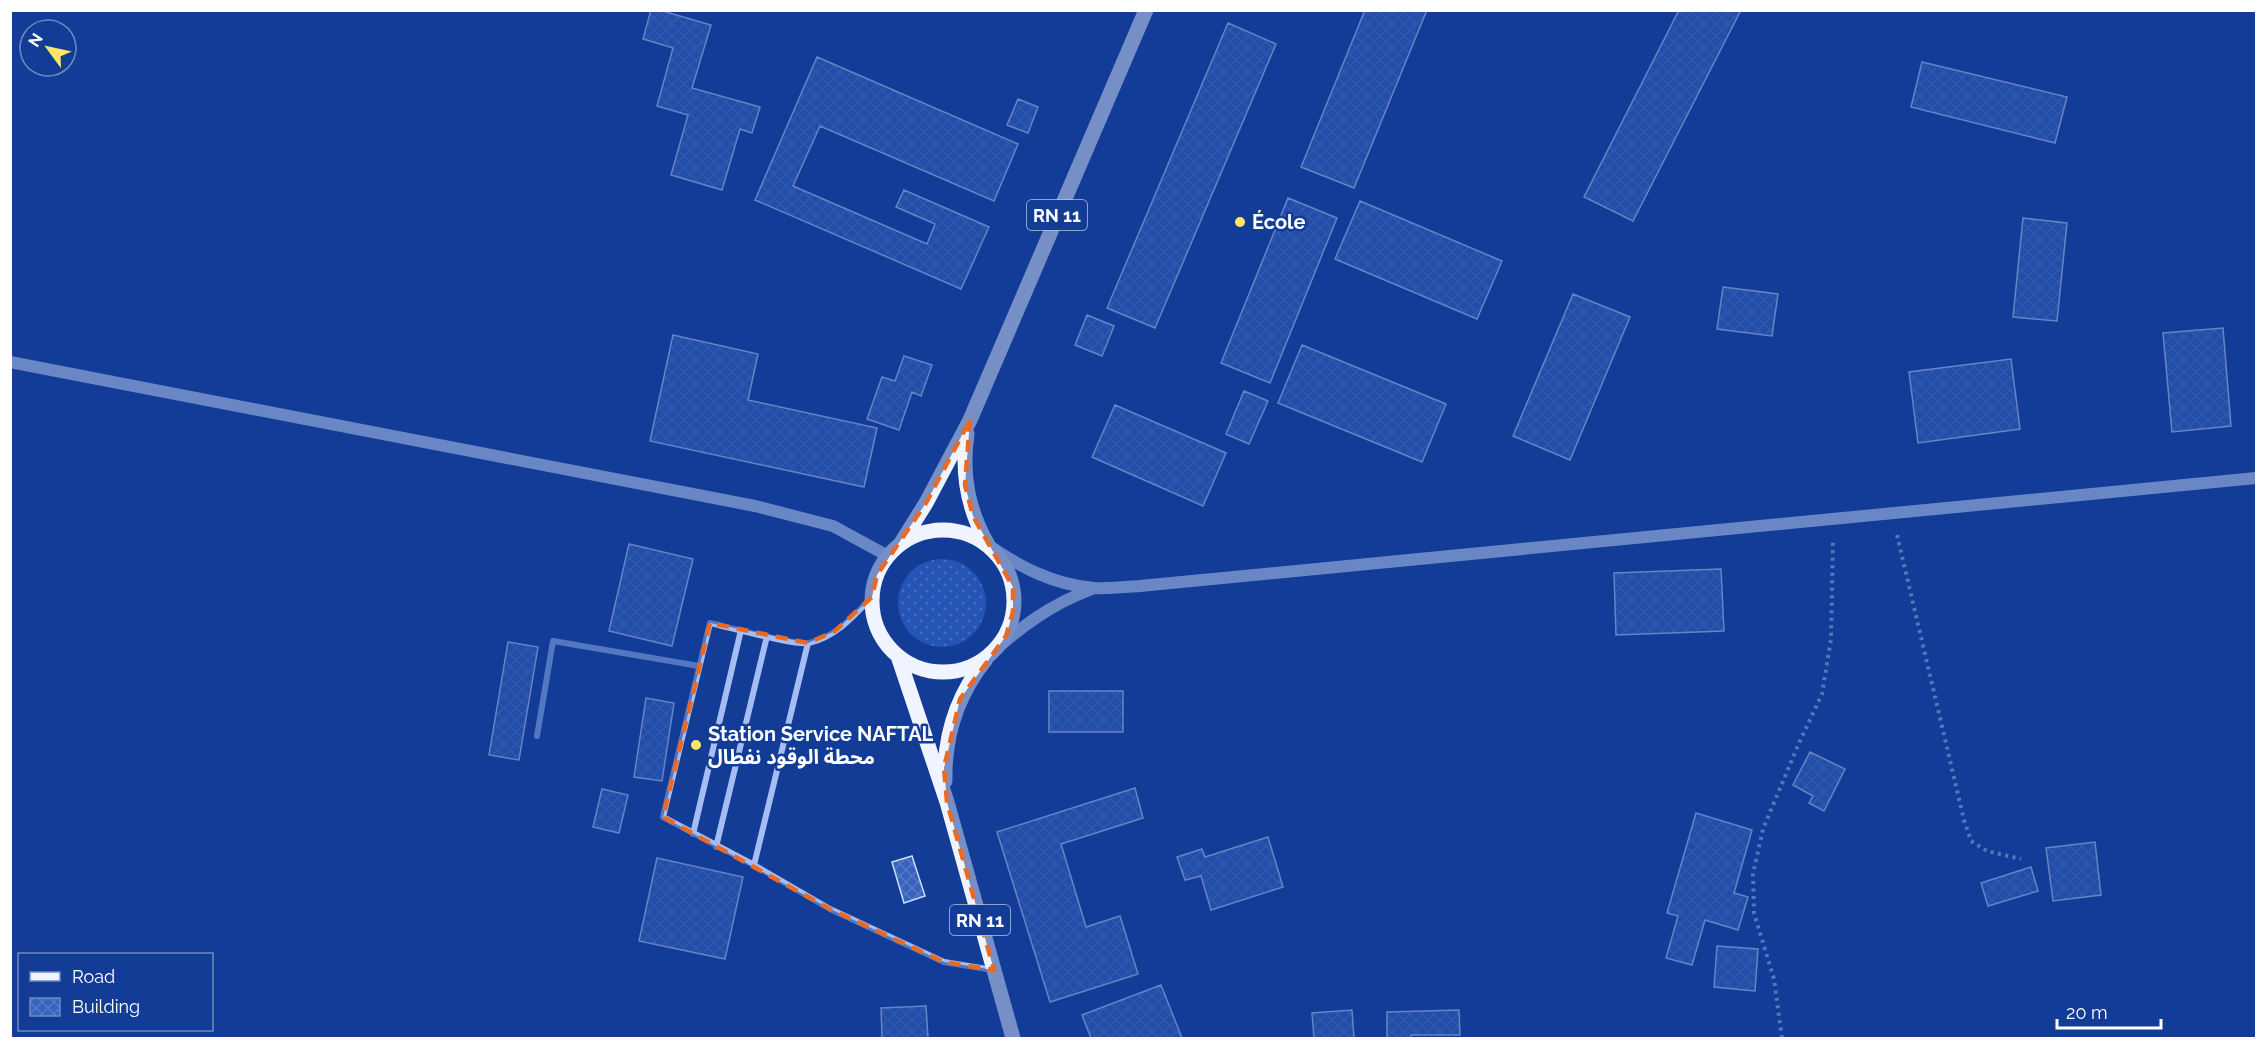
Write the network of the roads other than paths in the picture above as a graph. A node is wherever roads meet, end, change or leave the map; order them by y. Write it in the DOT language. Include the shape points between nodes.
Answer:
graph roads {
  1 [pos="1146,10"];
  2 [pos="10,362"];
  3 [pos="970,420"];
  4 [pos="2256,478"];
  5 [pos="901,543"];
  6 [pos="988,545"];
  7 [pos="888,556"];
  8 [pos="1096,588"];
  9 [pos="872,597"];
  10 [pos="741,630"];
  11 [pos="767,636"];
  12 [pos="807,643"];
  13 [pos="990,655"];
  14 [pos="898,656"];
  15 [pos="699,666"];
  16 [pos="537,736"];
  17 [pos="947,802"];
  18 [pos="693,834"];
  19 [pos="716,847"];
  20 [pos="754,865"];
  21 [pos="994,970"];
  22 [pos="1013,1038"];
  1 -- 3 [label="main road, RN 11"];
  2 -- 7 [label="main road" via="755,506 833,526"];
  3 -- 5 [label="main road"];
  3 -- 6 [label="main road" via="964,452 965,484"];
  4 -- 8 [label="main road"];
  5 -- 6 [label="main road" via="917,534 942,529 966,533"];
  5 -- 7 [label="main road"];
  6 -- 8 [label="main road" via="1039,575"];
  6 -- 13 [label="main road" via="1004,564 1013,587 1013,612 1005,636"];
  7 -- 9 [label="main road" via="877,575"];
  8 -- 13 [label="main road" via="1039,615"];
  9 -- 12 [label="street" via="846,624"];
  9 -- 14 [label="main road" via="874,619 884,640"];
  10 -- 11 [label="street"];
  10 -- 15 [label="street" via="710,623"];
  10 -- 18 [label="street"];
  11 -- 12 [label="street"];
  11 -- 19 [label="street"];
  12 -- 20 [label="street"];
  13 -- 14 [label="main road" via="954,671 934,672"];
  13 -- 17 [label="main road" via="960,699 949,732 944,768"];
  14 -- 17 [label="main road, RN 11"];
  15 -- 16 [label="street" via="553,642"];
  15 -- 18 [label="street" via="663,817"];
  17 -- 21 [label="main road, RN 11"];
  18 -- 19 [label="street"];
  19 -- 20 [label="street"];
  20 -- 21 [label="street" via="830,909 944,962"];
  21 -- 22 [label="main road, RN 11"];
}
